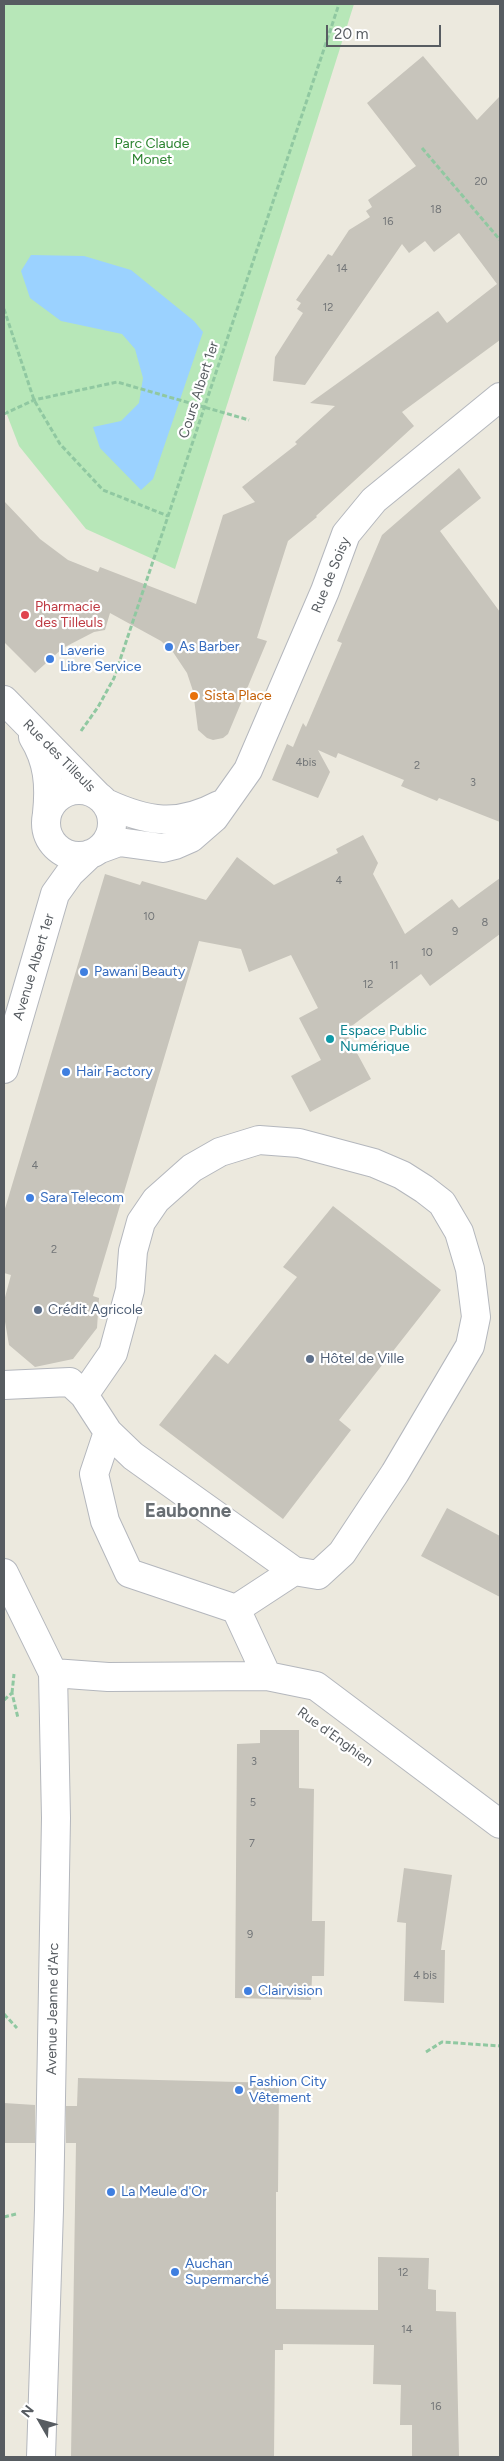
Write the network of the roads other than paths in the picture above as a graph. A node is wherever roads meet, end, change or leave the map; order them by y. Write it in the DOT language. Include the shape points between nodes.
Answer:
graph roads {
  1 [pos="500,396"];
  2 [pos="12,708"];
  3 [pos="102,799"];
  4 [pos="224,802"];
  5 [pos="48,824"];
  6 [pos="95,852"];
  7 [pos="56,894"];
  8 [pos="4,1069"];
  9 [pos="4,1385"];
  10 [pos="84,1395"];
  11 [pos="108,1432"];
  12 [pos="294,1572"];
  13 [pos="4,1573"];
  14 [pos="236,1609"];
  15 [pos="53,1673"];
  16 [pos="267,1676"];
  17 [pos="500,1824"];
  18 [pos="41,2457"];
  1 -- 4 [label="street, Rue de Soisy" via="374,500 346,534 325,591 251,762"];
  2 -- 3 [label="street, Rue des Tilleuls"];
  2 -- 5 [label="street, Rue des Tilleuls" via="42,753 49,779"];
  3 -- 4 [label="street" via="150,819 169,820 190,817"];
  3 -- 5 [label="street" via="79,790 59,796"];
  3 -- 6 [label="street" via="111,812 111,833"];
  4 -- 6 [label="street, Rue de Soisy" via="205,828 175,845 163,848 120,842"];
  5 -- 6 [label="street" via="53,844 61,850 71,855"];
  5 -- 7 [label="street, Avenue Albert 1er"];
  6 -- 7 [label="street, Avenue Albert 1er" via="70,873"];
  7 -- 8 [label="street, Avenue Albert 1er"];
  9 -- 10 [label="street" via="70,1382"];
  10 -- 11 [label="street"];
  10 -- 12 [label="street" via="113,1353 130,1290 133,1251 140,1222 176,1180 220,1152 259,1140 330,1149 402,1175 442,1203 459,1232 470,1269 476,1317 470,1346 342,1553 318,1575"];
  11 -- 12 [label="street" via="133,1456"];
  11 -- 14 [label="street" via="94,1474 105,1522 129,1573"];
  12 -- 14 [label="street"];
  13 -- 15 [label="street, Avenue Jeanne d'Arc"];
  14 -- 16 [label="street"];
  15 -- 16 [label="street, Rue d'Enghien" via="108,1678"];
  15 -- 18 [label="street, Avenue Jeanne d'Arc" via="56,1818"];
  16 -- 17 [label="street, Rue d'Enghien" via="316,1686"];
}
